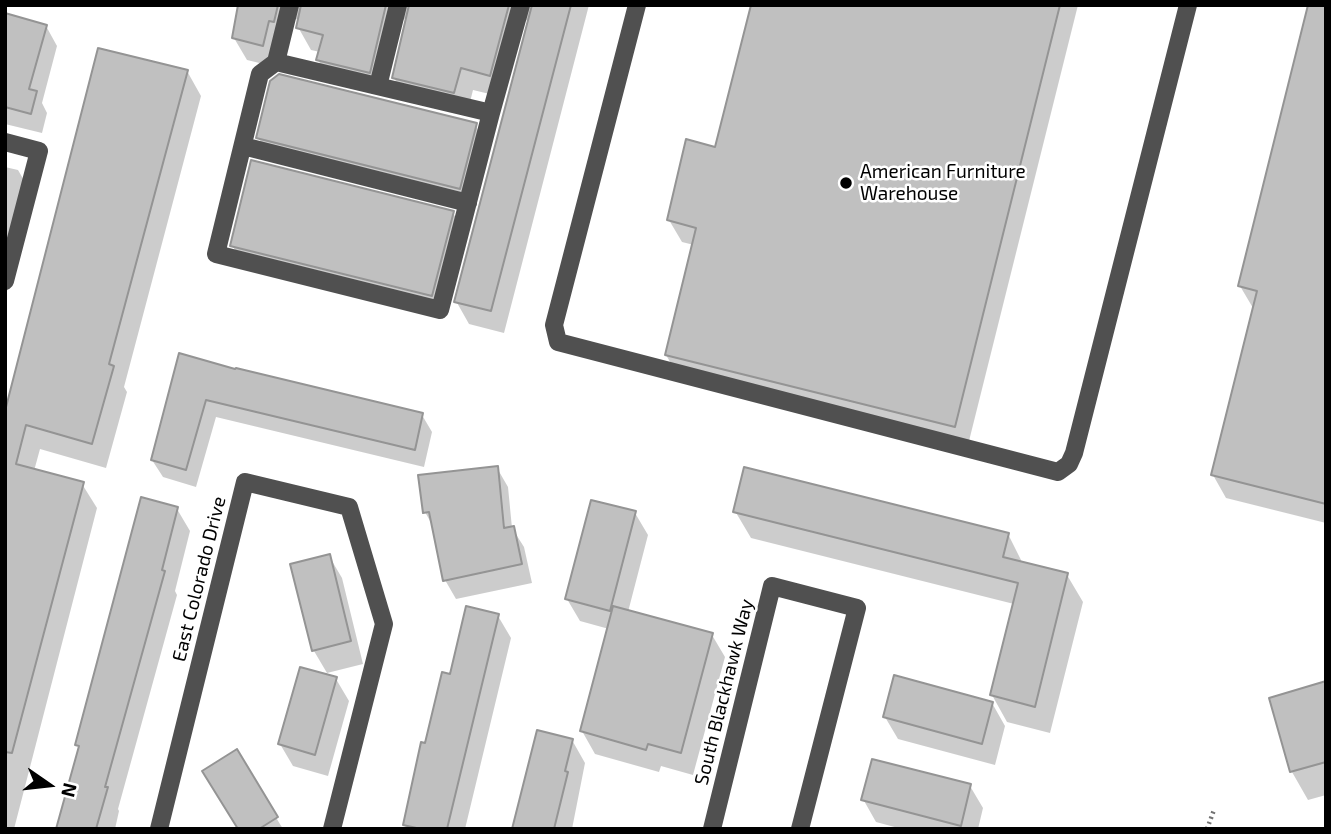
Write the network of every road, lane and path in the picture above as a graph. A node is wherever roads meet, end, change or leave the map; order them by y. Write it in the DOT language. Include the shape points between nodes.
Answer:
graph roads {
  1 [pos="290,5"];
  2 [pos="398,5"];
  3 [pos="521,5"];
  4 [pos="637,5"];
  5 [pos="1188,5"];
  6 [pos="276,62"];
  7 [pos="378,86"];
  8 [pos="491,113"];
  9 [pos="5,142"];
  10 [pos="243,146"];
  11 [pos="468,203"];
  12 [pos="5,281"];
  13 [pos="1214,810"];
  14 [pos="1207,828"];
  15 [pos="159,829"];
  16 [pos="332,829"];
  17 [pos="712,829"];
  18 [pos="800,829"];
  1 -- 6 [label="street"];
  2 -- 7 [label="street"];
  3 -- 8 [label="street"];
  4 -- 5 [label="street" via="554,326 558,342 1058,471 1069,464 1074,453"];
  6 -- 7 [label="street"];
  6 -- 10 [label="street" via="260,74"];
  7 -- 8 [label="street"];
  8 -- 11 [label="street"];
  9 -- 12 [label="street" via="39,150"];
  10 -- 11 [label="street"];
  10 -- 11 [label="street" via="216,254 413,304 440,310"];
  13 -- 14 [label="path"];
  15 -- 16 [label="street, East Colorado Drive" via="245,482 349,507 384,624"];
  17 -- 18 [label="street, South Blackhawk Way" via="772,586 857,608"];
}
